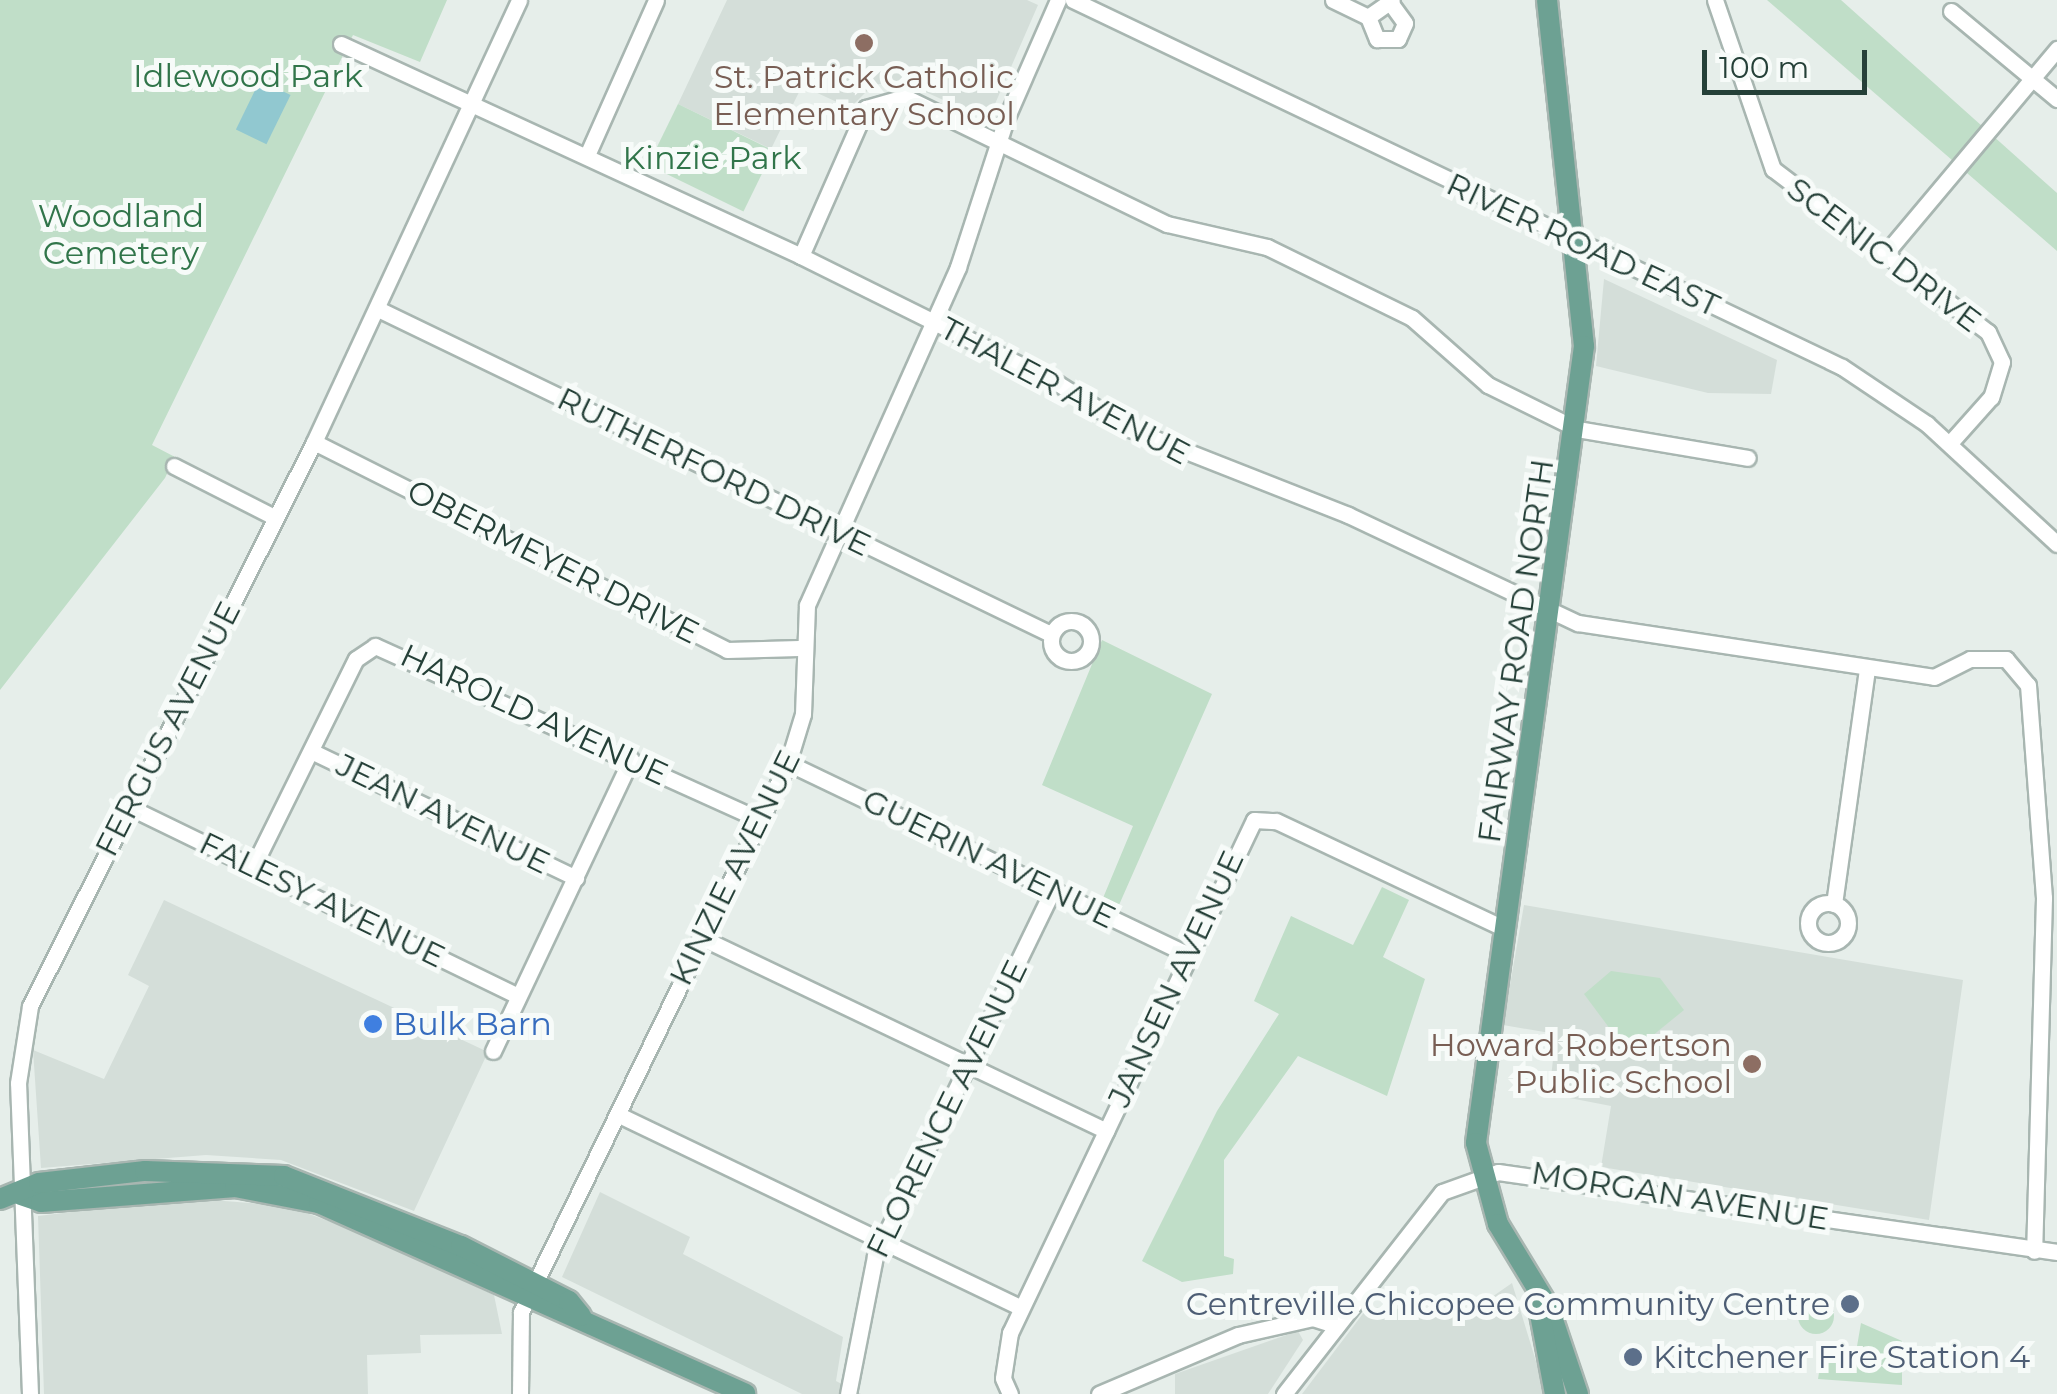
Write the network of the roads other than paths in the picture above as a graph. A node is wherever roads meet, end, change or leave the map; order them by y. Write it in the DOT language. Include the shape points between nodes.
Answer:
graph roads {
  1 [pos="520,0"];
  2 [pos="656,0"];
  3 [pos="1058,0"];
  4 [pos="1073,0"];
  5 [pos="1333,0"];
  6 [pos="1547,0"];
  7 [pos="1715,0"];
  8 [pos="1392,2"];
  9 [pos="1950,11"];
  10 [pos="1368,17"];
  11 [pos="340,44"];
  12 [pos="2057,49"];
  13 [pos="2036,81"];
  14 [pos="2057,99"];
  15 [pos="475,100"];
  16 [pos="997,143"];
  17 [pos="588,154"];
  18 [pos="1574,242"];
  19 [pos="1885,254"];
  20 [pos="800,256"];
  21 [pos="378,309"];
  22 [pos="934,322"];
  23 [pos="1577,429"];
  24 [pos="314,442"];
  25 [pos="1950,443"];
  26 [pos="1748,458"];
  27 [pos="174,466"];
  28 [pos="276,518"];
  29 [pos="841,533"];
  30 [pos="2057,544"];
  31 [pos="1552,612"];
  32 [pos="1052,634"];
  33 [pos="799,648"];
  34 [pos="1867,668"];
  35 [pos="311,751"];
  36 [pos="630,759"];
  37 [pos="788,763"];
  38 [pos="128,806"];
  39 [pos="760,820"];
  40 [pos="254,866"];
  41 [pos="576,878"];
  42 [pos="1053,889"];
  43 [pos="1834,904"];
  44 [pos="1506,929"];
  45 [pos="700,937"];
  46 [pos="1189,956"];
  47 [pos="517,995"];
  48 [pos="492,1050"];
  49 [pos="967,1065"];
  50 [pos="619,1114"];
  51 [pos="1106,1131"];
  52 [pos="1481,1176"];
  53 [pos="10,1197"];
  54 [pos="884,1242"];
  55 [pos="2034,1250"];
  56 [pos="2057,1252"];
  57 [pos="530,1291"];
  58 [pos="1537,1298"];
  59 [pos="1020,1308"];
  60 [pos="1335,1325"];
  61 [pos="30,1394"];
  62 [pos="520,1394"];
  63 [pos="745,1394"];
  64 [pos="848,1394"];
  65 [pos="1010,1394"];
  66 [pos="1099,1394"];
  67 [pos="1284,1394"];
  68 [pos="1554,1394"];
  69 [pos="1578,1394"];
  1 -- 15 [label="street, FERGUS AVENUE"];
  2 -- 17 [label="street"];
  3 -- 16 [label="street, KINZIE AVENUE"];
  4 -- 18 [label="street, RIVER ROAD EAST"];
  5 -- 10 [label="street"];
  6 -- 18 [label="main road, FAIRWAY ROAD NORTH"];
  7 -- 19 [label="street, SCENIC DRIVE" via="1773,169"];
  8 -- 10 [label="street"];
  8 -- 10 [label="street" via="1406,22 1398,39 1377,39"];
  9 -- 13 [label="street"];
  11 -- 15 [label="street, THALER AVENUE"];
  12 -- 13 [label="street"];
  13 -- 14 [label="street"];
  13 -- 19 [label="street"];
  15 -- 17 [label="street, THALER AVENUE"];
  15 -- 21 [label="street, FERGUS AVENUE"];
  16 -- 20 [label="street" via="905,97 874,101"];
  16 -- 22 [label="street, KINZIE AVENUE"];
  16 -- 23 [label="street" via="1167,224 1267,247 1412,318 1488,386"];
  17 -- 20 [label="street, THALER AVENUE"];
  18 -- 23 [label="main road, FAIRWAY ROAD NORTH" via="1585,294"];
  18 -- 25 [label="street, RIVER ROAD EAST" via="1842,367"];
  19 -- 25 [label="street, SCENIC DRIVE" via="1988,332 2002,362 1991,397"];
  20 -- 22 [label="street, THALER AVENUE"];
  21 -- 24 [label="street, FERGUS AVENUE"];
  21 -- 29 [label="street, RUTHERFORD DRIVE"];
  22 -- 29 [label="street, KINZIE AVENUE"];
  22 -- 31 [label="street, THALER AVENUE" via="1130,430 1348,515"];
  23 -- 26 [label="street"];
  23 -- 31 [label="main road, FAIRWAY ROAD NORTH"];
  24 -- 28 [label="street, FERGUS AVENUE"];
  24 -- 33 [label="street, OBERMEYER DRIVE" via="726,650"];
  25 -- 30 [label="street, RIVER ROAD EAST"];
  27 -- 28 [label="street"];
  28 -- 38 [label="street, FERGUS AVENUE"];
  29 -- 32 [label="street, RUTHERFORD DRIVE"];
  29 -- 33 [label="street, KINZIE AVENUE" via="807,605"];
  31 -- 34 [label="street, THALER AVENUE"];
  31 -- 44 [label="main road, FAIRWAY ROAD NORTH"];
  33 -- 37 [label="street, KINZIE AVENUE" via="803,714"];
  34 -- 43 [label="street"];
  34 -- 55 [label="street, THALER AVENUE" via="1934,677 1995,656 2028,685 2044,898"];
  35 -- 36 [label="street, HAROLD AVENUE" via="356,658 375,646"];
  35 -- 40 [label="street, HAROLD AVENUE"];
  35 -- 41 [label="street, JEAN AVENUE"];
  36 -- 39 [label="street, HAROLD AVENUE"];
  36 -- 41 [label="street"];
  37 -- 39 [label="street, KINZIE AVENUE"];
  37 -- 42 [label="street, GUERIN AVENUE"];
  38 -- 40 [label="street, FALESY AVENUE"];
  38 -- 53 [label="street, FERGUS AVENUE" via="22,1032"];
  39 -- 45 [label="street, KINZIE AVENUE"];
  40 -- 47 [label="street, FALESY AVENUE"];
  41 -- 47 [label="street"];
  42 -- 46 [label="street, GUERIN AVENUE"];
  42 -- 49 [label="street, FLORENCE AVENUE"];
  44 -- 46 [label="street, JANSEN AVENUE" via="1276,821 1254,820"];
  44 -- 52 [label="main road, FAIRWAY ROAD NORTH" via="1477,1088"];
  45 -- 49 [label="street"];
  45 -- 50 [label="street, KINZIE AVENUE"];
  46 -- 51 [label="street, JANSEN AVENUE"];
  47 -- 48 [label="street"];
  49 -- 51 [label="street"];
  49 -- 54 [label="street, FLORENCE AVENUE"];
  50 -- 54 [label="street"];
  50 -- 57 [label="street, KINZIE AVENUE"];
  51 -- 59 [label="street, JANSEN AVENUE"];
  52 -- 55 [label="street, MORGAN AVENUE" via="1540,1173"];
  52 -- 58 [label="main road, FAIRWAY ROAD NORTH"];
  52 -- 60 [label="street, MORGAN AVENUE" via="1442,1192"];
  53 -- 57 [label="main road" via="39,1184 145,1171 264,1172 346,1195"];
  53 -- 61 [label="street, FERGUS AVENUE"];
  54 -- 59 [label="street"];
  54 -- 64 [label="street, FLORENCE AVENUE" via="868,1276"];
  55 -- 56 [label="street, MORGAN AVENUE"];
  57 -- 62 [label="street, KINZIE AVENUE"];
  57 -- 63 [label="main road"];
  58 -- 68 [label="main road, FAIRWAY ROAD NORTH"];
  58 -- 69 [label="main road, FAIRWAY ROAD NORTH" via="1562,1336"];
  59 -- 65 [label="street, JANSEN AVENUE" via="1003,1364"];
  60 -- 66 [label="street" via="1314,1318 1238,1335"];
  60 -- 67 [label="street, MORGAN AVENUE"];
}
